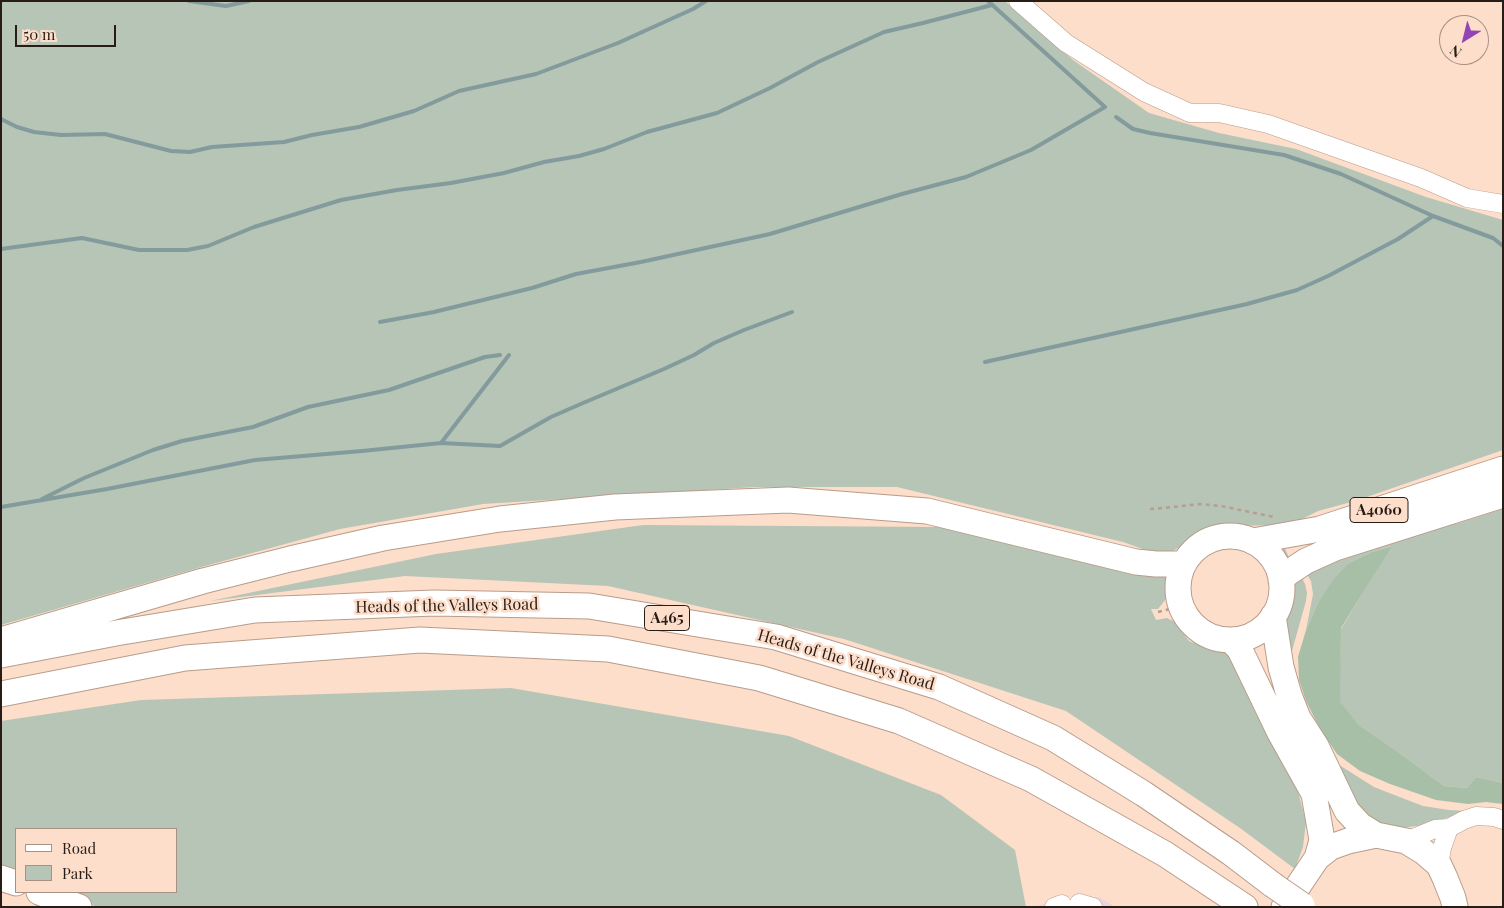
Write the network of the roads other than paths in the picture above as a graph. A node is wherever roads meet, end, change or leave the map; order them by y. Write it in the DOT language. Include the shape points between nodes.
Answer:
graph roads {
  1 [pos="1018,1"];
  2 [pos="1503,204"];
  3 [pos="1503,469"];
  4 [pos="1503,495"];
  5 [pos="1253,541"];
  6 [pos="1183,564"];
  7 [pos="1281,580"];
  8 [pos="1274,616"];
  9 [pos="1,640"];
  10 [pos="1231,640"];
  11 [pos="1,655"];
  12 [pos="1,694"];
  13 [pos="1503,820"];
  14 [pos="1449,828"];
  15 [pos="1376,835"];
  16 [pos="1406,841"];
  17 [pos="1317,858"];
  18 [pos="1439,865"];
  19 [pos="1,878"];
  20 [pos="15,883"];
  21 [pos="42,893"];
  22 [pos="1297,906"];
  23 [pos="79,907"];
  24 [pos="1245,907"];
  25 [pos="1455,907"];
  1 -- 2 [label="street" via="1066,43 1144,92 1190,112 1219,113 1268,124 1468,198"];
  3 -- 5 [label="highway, A4060" via="1320,529"];
  4 -- 7 [label="highway, A4060" via="1335,548 1306,561"];
  5 -- 6 [label="highway" via="1233,536 1213,538 1195,548"];
  5 -- 7 [label="highway" via="1266,550 1276,564"];
  6 -- 9 [label="highway" via="1136,562 927,511 788,500 615,507 500,519 383,538 203,581"];
  6 -- 10 [label="highway" via="1178,592 1170,609 1187,617 1206,634"];
  7 -- 8 [label="highway" via="1282,593"];
  8 -- 10 [label="highway" via="1255,633"];
  8 -- 15 [label="highway" via="1281,667 1298,718 1316,746 1347,811"];
  10 -- 17 [label="highway" via="1240,650 1314,794 1322,840"];
  11 -- 22 [label="highway, Heads of the Valleys Road / A465, bridge" via="255,610 434,603 590,606 776,637 939,686 1053,738 1231,853"];
  12 -- 24 [label="highway, Heads of the Valleys Road" via="185,658 420,640 608,648 759,678 899,721 1031,779 1164,854"];
  13 -- 14 [label="street" via="1476,816"];
  14 -- 16 [label="street" via="1435,829"];
  14 -- 18 [label="street"];
  15 -- 16 [label="highway"];
  15 -- 17 [label="highway" via="1331,847"];
  16 -- 18 [label="highway"];
  17 -- 22 [label="highway"];
  18 -- 25 [label="highway"];
  19 -- 20 [label="highway"];
  21 -- 23 [label="highway"];
}
